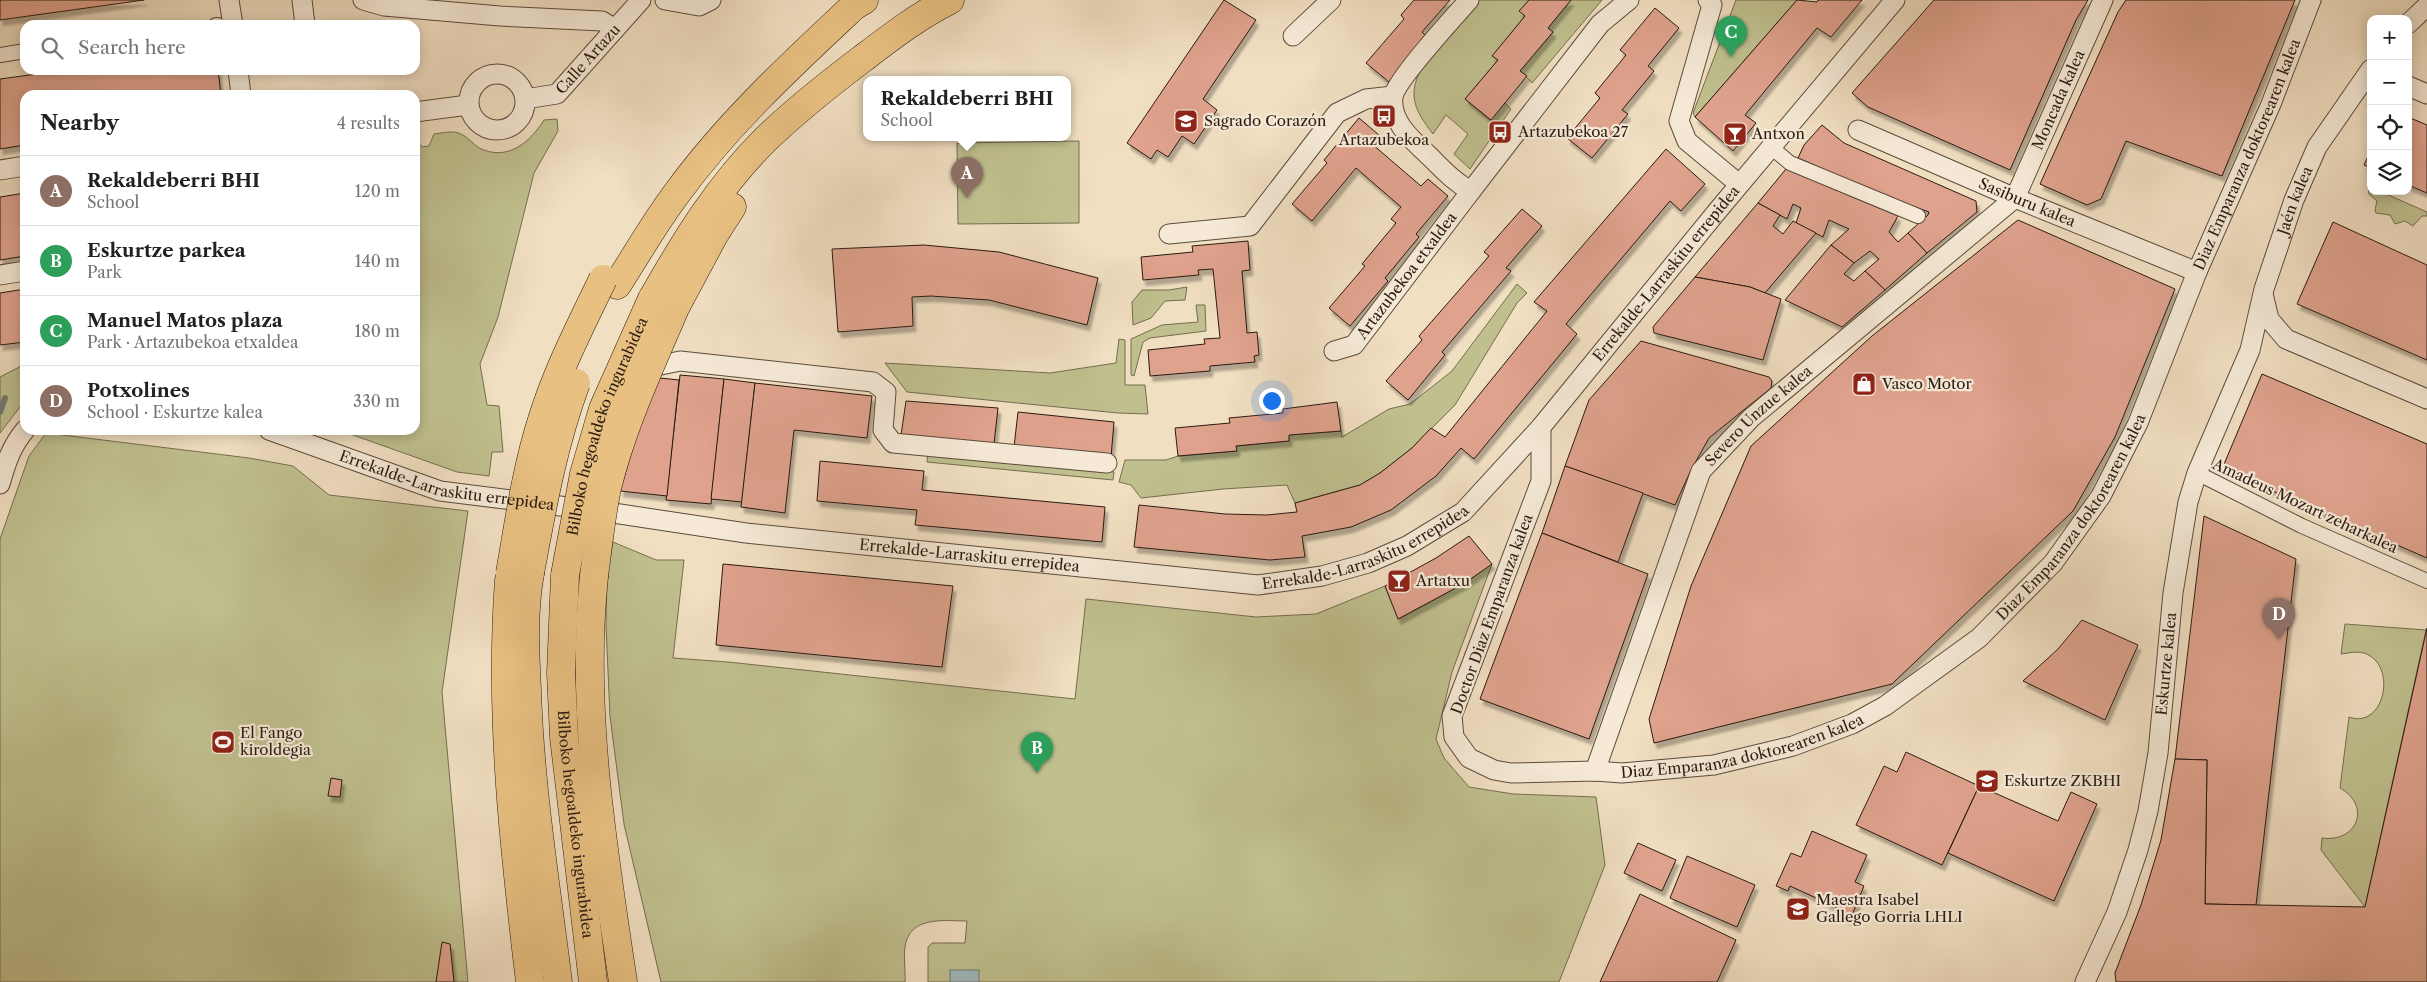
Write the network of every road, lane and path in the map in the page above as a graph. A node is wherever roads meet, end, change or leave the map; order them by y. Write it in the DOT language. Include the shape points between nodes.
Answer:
graph roads {
  1 [pos="229,0"];
  2 [pos="302,0"];
  3 [pos="363,0"];
  4 [pos="641,0"];
  5 [pos="665,0"];
  6 [pos="711,0"];
  7 [pos="950,0"];
  8 [pos="1331,0"];
  9 [pos="1469,0"];
  10 [pos="1630,0"];
  11 [pos="1708,0"];
  12 [pos="1895,0"];
  13 [pos="2103,0"];
  14 [pos="2311,0"];
  15 [pos="859,3"];
  16 [pos="2427,6"];
  17 [pos="401,10"];
  18 [pos="232,20"];
  19 [pos="304,20"];
  20 [pos="2412,20"];
  21 [pos="615,29"];
  22 [pos="1293,36"];
  23 [pos="20,52"];
  24 [pos="0,55"];
  25 [pos="239,75"];
  26 [pos="2367,75"];
  27 [pos="2412,88"];
  28 [pos="240,90"];
  29 [pos="2427,94"];
  30 [pos="1393,96"];
  31 [pos="525,99"];
  32 [pos="468,104"];
  33 [pos="420,111"];
  34 [pos="1858,130"];
  35 [pos="1771,147"];
  36 [pos="20,167"];
  37 [pos="0,170"];
  38 [pos="1739,184"];
  39 [pos="1471,191"];
  40 [pos="2015,198"];
  41 [pos="1918,216"];
  42 [pos="1169,234"];
  43 [pos="20,272"];
  44 [pos="2197,272"];
  45 [pos="0,274"];
  46 [pos="2264,296"];
  47 [pos="663,304"];
  48 [pos="2286,339"];
  49 [pos="2251,347"];
  50 [pos="1334,351"];
  51 [pos="2427,399"];
  52 [pos="1541,427"];
  53 [pos="21,435"];
  54 [pos="283,435"];
  55 [pos="1107,463"];
  56 [pos="2197,473"];
  57 [pos="0,484"];
  58 [pos="600,511"];
  59 [pos="520,573"];
  60 [pos="2427,581"];
  61 [pos="1595,771"];
  62 [pos="604,857"];
  63 [pos="2090,979"];
  64 [pos="530,982"];
  65 [pos="558,982"];
  66 [pos="593,982"];
  67 [pos="623,982"];
  68 [pos="637,982"];
  1 -- 18 [label="street"];
  2 -- 19 [label="street"];
  3 -- 17 [label="street"];
  4 -- 21 [label="street, Calle Artazu"];
  5 -- 6 [label="street" via="699,6"];
  7 -- 47 [label="highway" via="920,15 847,70 744,189"];
  8 -- 22 [label="street"];
  9 -- 30 [label="street" via="1409,70"];
  10 -- 39 [label="street, Artazubekoa etxaldea" via="1600,24"];
  11 -- 38 [label="street" via="1712,4 1679,121 1687,141"];
  12 -- 35 [label="street, Errekalde-Larraskitu errepidea"];
  13 -- 40 [label="street, Moncada kalea"];
  14 -- 44 [label="street, Diaz Emparanza doktorearen kalea" via="2271,104"];
  15 -- 59 [label="highway, bridge" via="759,96 676,193 610,282 601,320 563,419"];
  16 -- 20 [label="street"];
  17 -- 21 [label="street" via="602,21"];
  21 -- 31 [label="street, Calle Artazu" via="557,94"];
  23 -- 24 [label="street"];
  25 -- 28 [label="street"];
  26 -- 46 [label="street, Jaén kalea" via="2317,146 2283,230"];
  27 -- 29 [label="street"];
  30 -- 39 [label="street" via="1396,116 1410,138 1456,183"];
  30 -- 42 [label="street" via="1366,99 1337,113 1250,226"];
  31 -- 32 [label="street" via="514,80 492,74 474,87"];
  31 -- 32 [label="street" via="523,112 505,129 492,130 481,124 474,118"];
  32 -- 33 [label="street"];
  34 -- 40 [label="street, Sasiburu kalea"];
  35 -- 38 [label="street, Errekalde-Larraskitu errepidea"];
  35 -- 41 [label="street" via="1790,164"];
  36 -- 37 [label="street"];
  38 -- 52 [label="street, Errekalde-Larraskitu errepidea"];
  39 -- 50 [label="street, Artazubekoa etxaldea" via="1354,345"];
  40 -- 44 [label="street, Sasiburu kalea"];
  40 -- 61 [label="street, Severo Unzue kalea" via="1750,418 1701,471"];
  43 -- 45 [label="street"];
  44 -- 61 [label="street, Diaz Emparanza doktorearen kalea" via="2138,423 2101,496 2053,563 1979,638 1884,706 1852,724 1793,746 1714,765 1622,773"];
  46 -- 48 [label="street" via="2269,319"];
  46 -- 49 [label="street, Jaén kalea"];
  47 -- 62 [label="highway, bridge" via="608,486 594,576 589,626 591,733"];
  47 -- 66 [label="highway, Bilboko hegoaldeko ingurabidea, bridge" via="604,409 584,474 564,575 561,665 564,737"];
  48 -- 49 [label="street"];
  48 -- 51 [label="street"];
  49 -- 56 [label="street, Eskurtze kalea"];
  52 -- 58 [label="street, Errekalde-Larraskitu errepidea" via="1463,512 1407,546 1368,563 1322,576 1258,585 746,533"];
  52 -- 61 [label="street, Doctor Diaz Emparanza kalea" via="1541,481 1452,716 1454,737 1469,758 1494,770 1511,773"];
  53 -- 57 [label="street" via="8,456"];
  54 -- 58 [label="street, Errekalde-Larraskitu errepidea" via="440,491"];
  55 -- 58 [label="street" via="893,443 883,430 886,392 873,382 680,360 640,370 626,398"];
  56 -- 60 [label="street, Amadeus Mozart zeharkalea" via="2302,526"];
  56 -- 63 [label="street, Eskurtze kalea" via="2188,502 2173,593 2158,753 2148,811 2117,912"];
  59 -- 64 [label="highway" via="505,656 507,757"];
  59 -- 65 [label="highway" via="527,592 525,652 535,799"];
  62 -- 67 [label="highway"];
  62 -- 68 [label="highway" via="628,936"];
}
